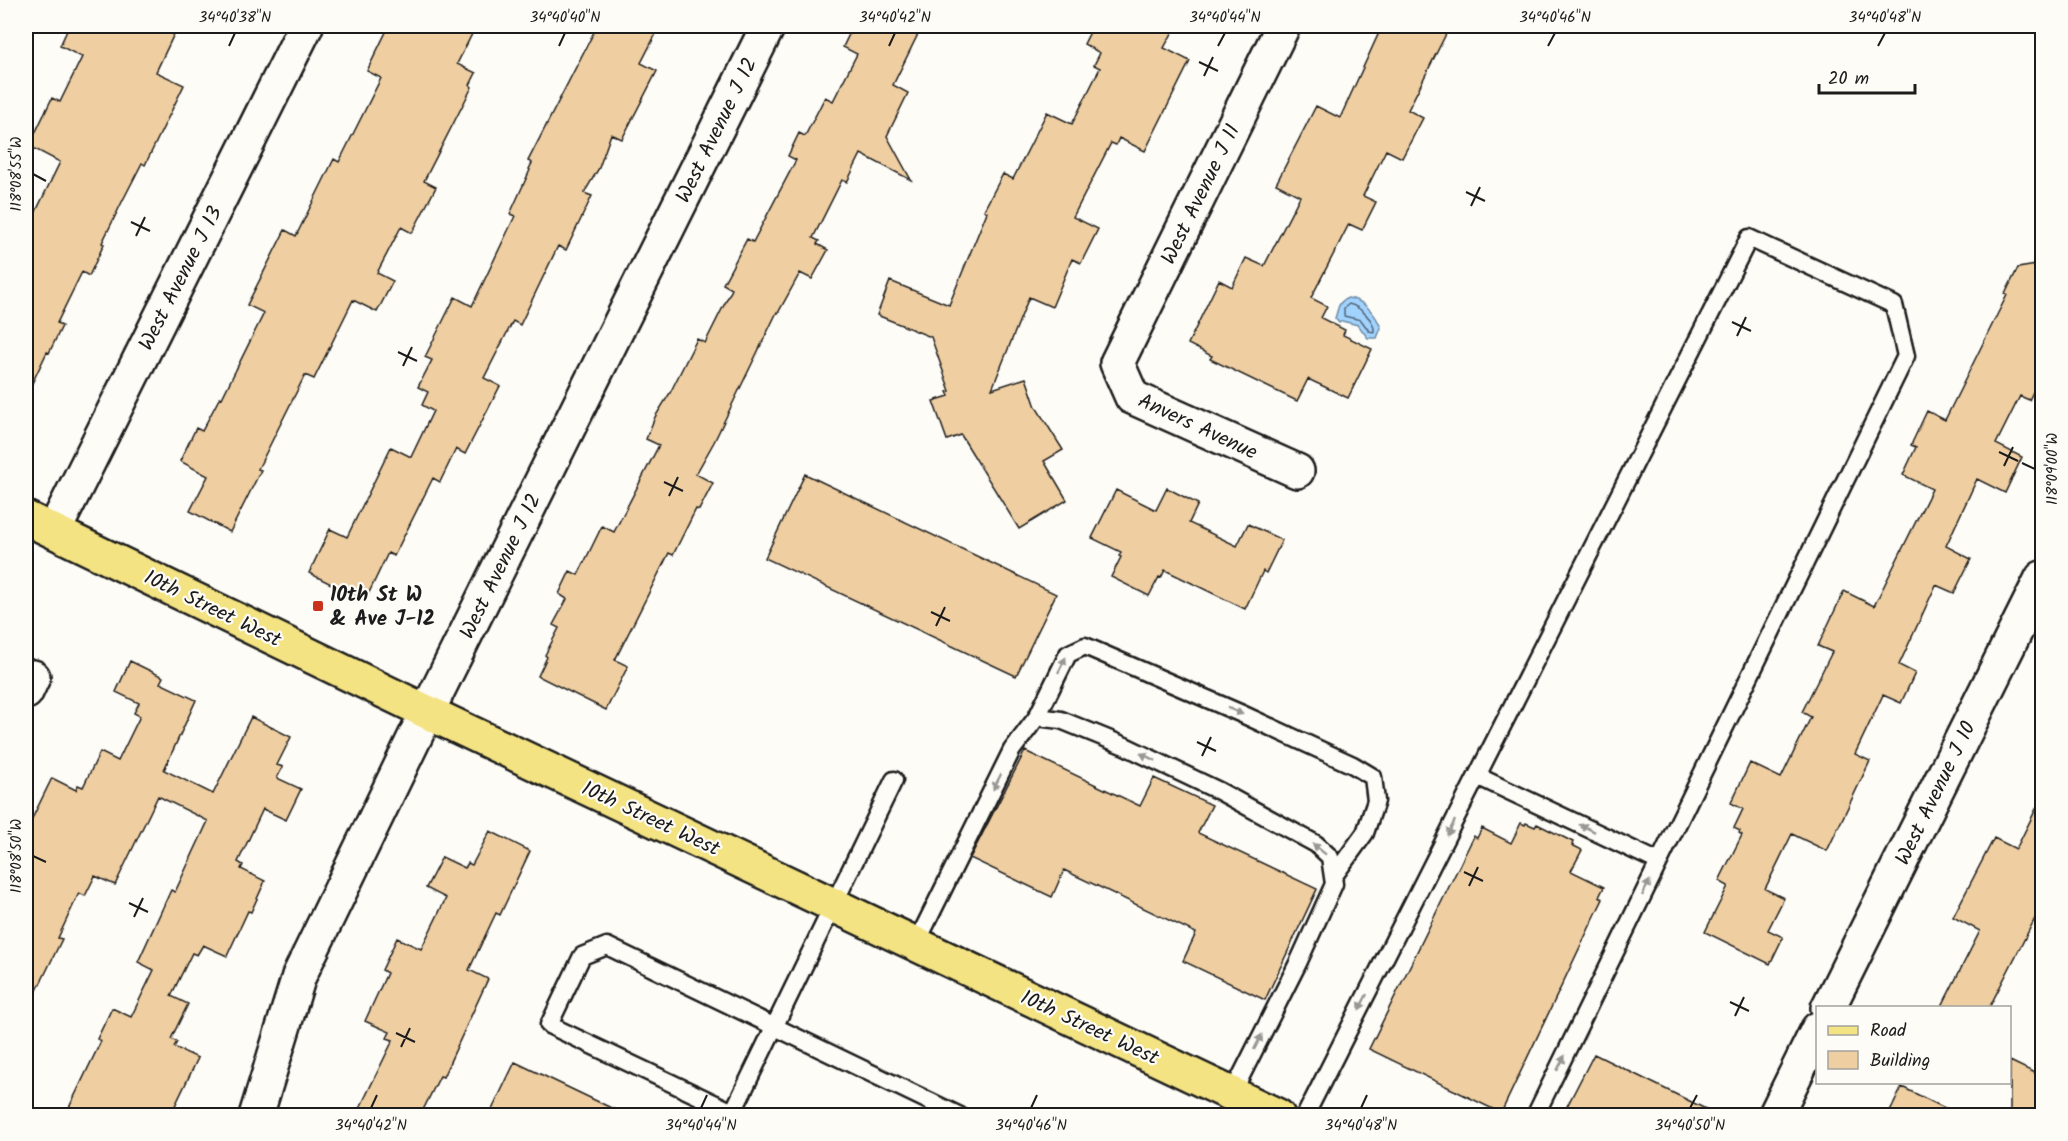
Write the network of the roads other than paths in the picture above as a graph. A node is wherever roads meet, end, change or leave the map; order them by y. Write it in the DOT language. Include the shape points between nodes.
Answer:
graph roads {
  1 [pos="306,26"];
  2 [pos="768,26"];
  3 [pos="1283,26"];
  4 [pos="1117,363"];
  5 [pos="1297,471"];
  6 [pos="40,525"];
  7 [pos="2043,578"];
  8 [pos="427,712"];
  9 [pos="1037,717"];
  10 [pos="1478,776"];
  11 [pos="894,780"];
  12 [pos="1659,862"];
  13 [pos="1333,877"];
  14 [pos="834,905"];
  15 [pos="915,944"];
  16 [pos="1829,1006"];
  17 [pos="774,1028"];
  18 [pos="1816,1033"];
  19 [pos="1240,1104"];
  20 [pos="735,1114"];
  21 [pos="256,1116"];
  22 [pos="960,1116"];
  23 [pos="1278,1116"];
  24 [pos="1305,1116"];
  25 [pos="1535,1116"];
  26 [pos="1774,1116"];
  1 -- 6 [label="street, West Avenue J 13"];
  2 -- 8 [label="street, West Avenue J 12"];
  3 -- 4 [label="street, West Avenue J 11"];
  4 -- 5 [label="street, Anvers Avenue" via="1132,396"];
  6 -- 8 [label="main road, 10th Street West"];
  7 -- 16 [label="street, West Avenue J 10"];
  8 -- 14 [label="main road, 10th Street West"];
  8 -- 21 [label="street, West Avenue J 12" via="299,976"];
  13 -- 9 [label="lane, one-way" via="1330,857 1316,844 1219,791 1125,746 1061,720"];
  9 -- 13 [label="lane, one-way" via="1068,654 1085,646 1353,765 1373,777 1376,801 1365,833"];
  9 -- 15 [label="lane, one-way" via="1012,750"];
  12 -- 10 [label="lane, one-way"];
  10 -- 12 [label="lane" via="1749,238 1894,305 1906,356"];
  10 -- 24 [label="lane, one-way"];
  11 -- 14 [label="lane"];
  25 -- 12 [label="lane, one-way"];
  19 -- 13 [label="lane, one-way" via="1323,911"];
  14 -- 15 [label="main road, 10th Street West"];
  14 -- 17 [label="lane"];
  15 -- 19 [label="main road, 10th Street West"];
  17 -- 20 [label="lane"];
  17 -- 20 [label="lane" via="607,946 582,956 549,1025"];
  17 -- 22 [label="lane"];
  18 -- 26 [label="street"];
  19 -- 23 [label="main road, 10th Street West"];
}
